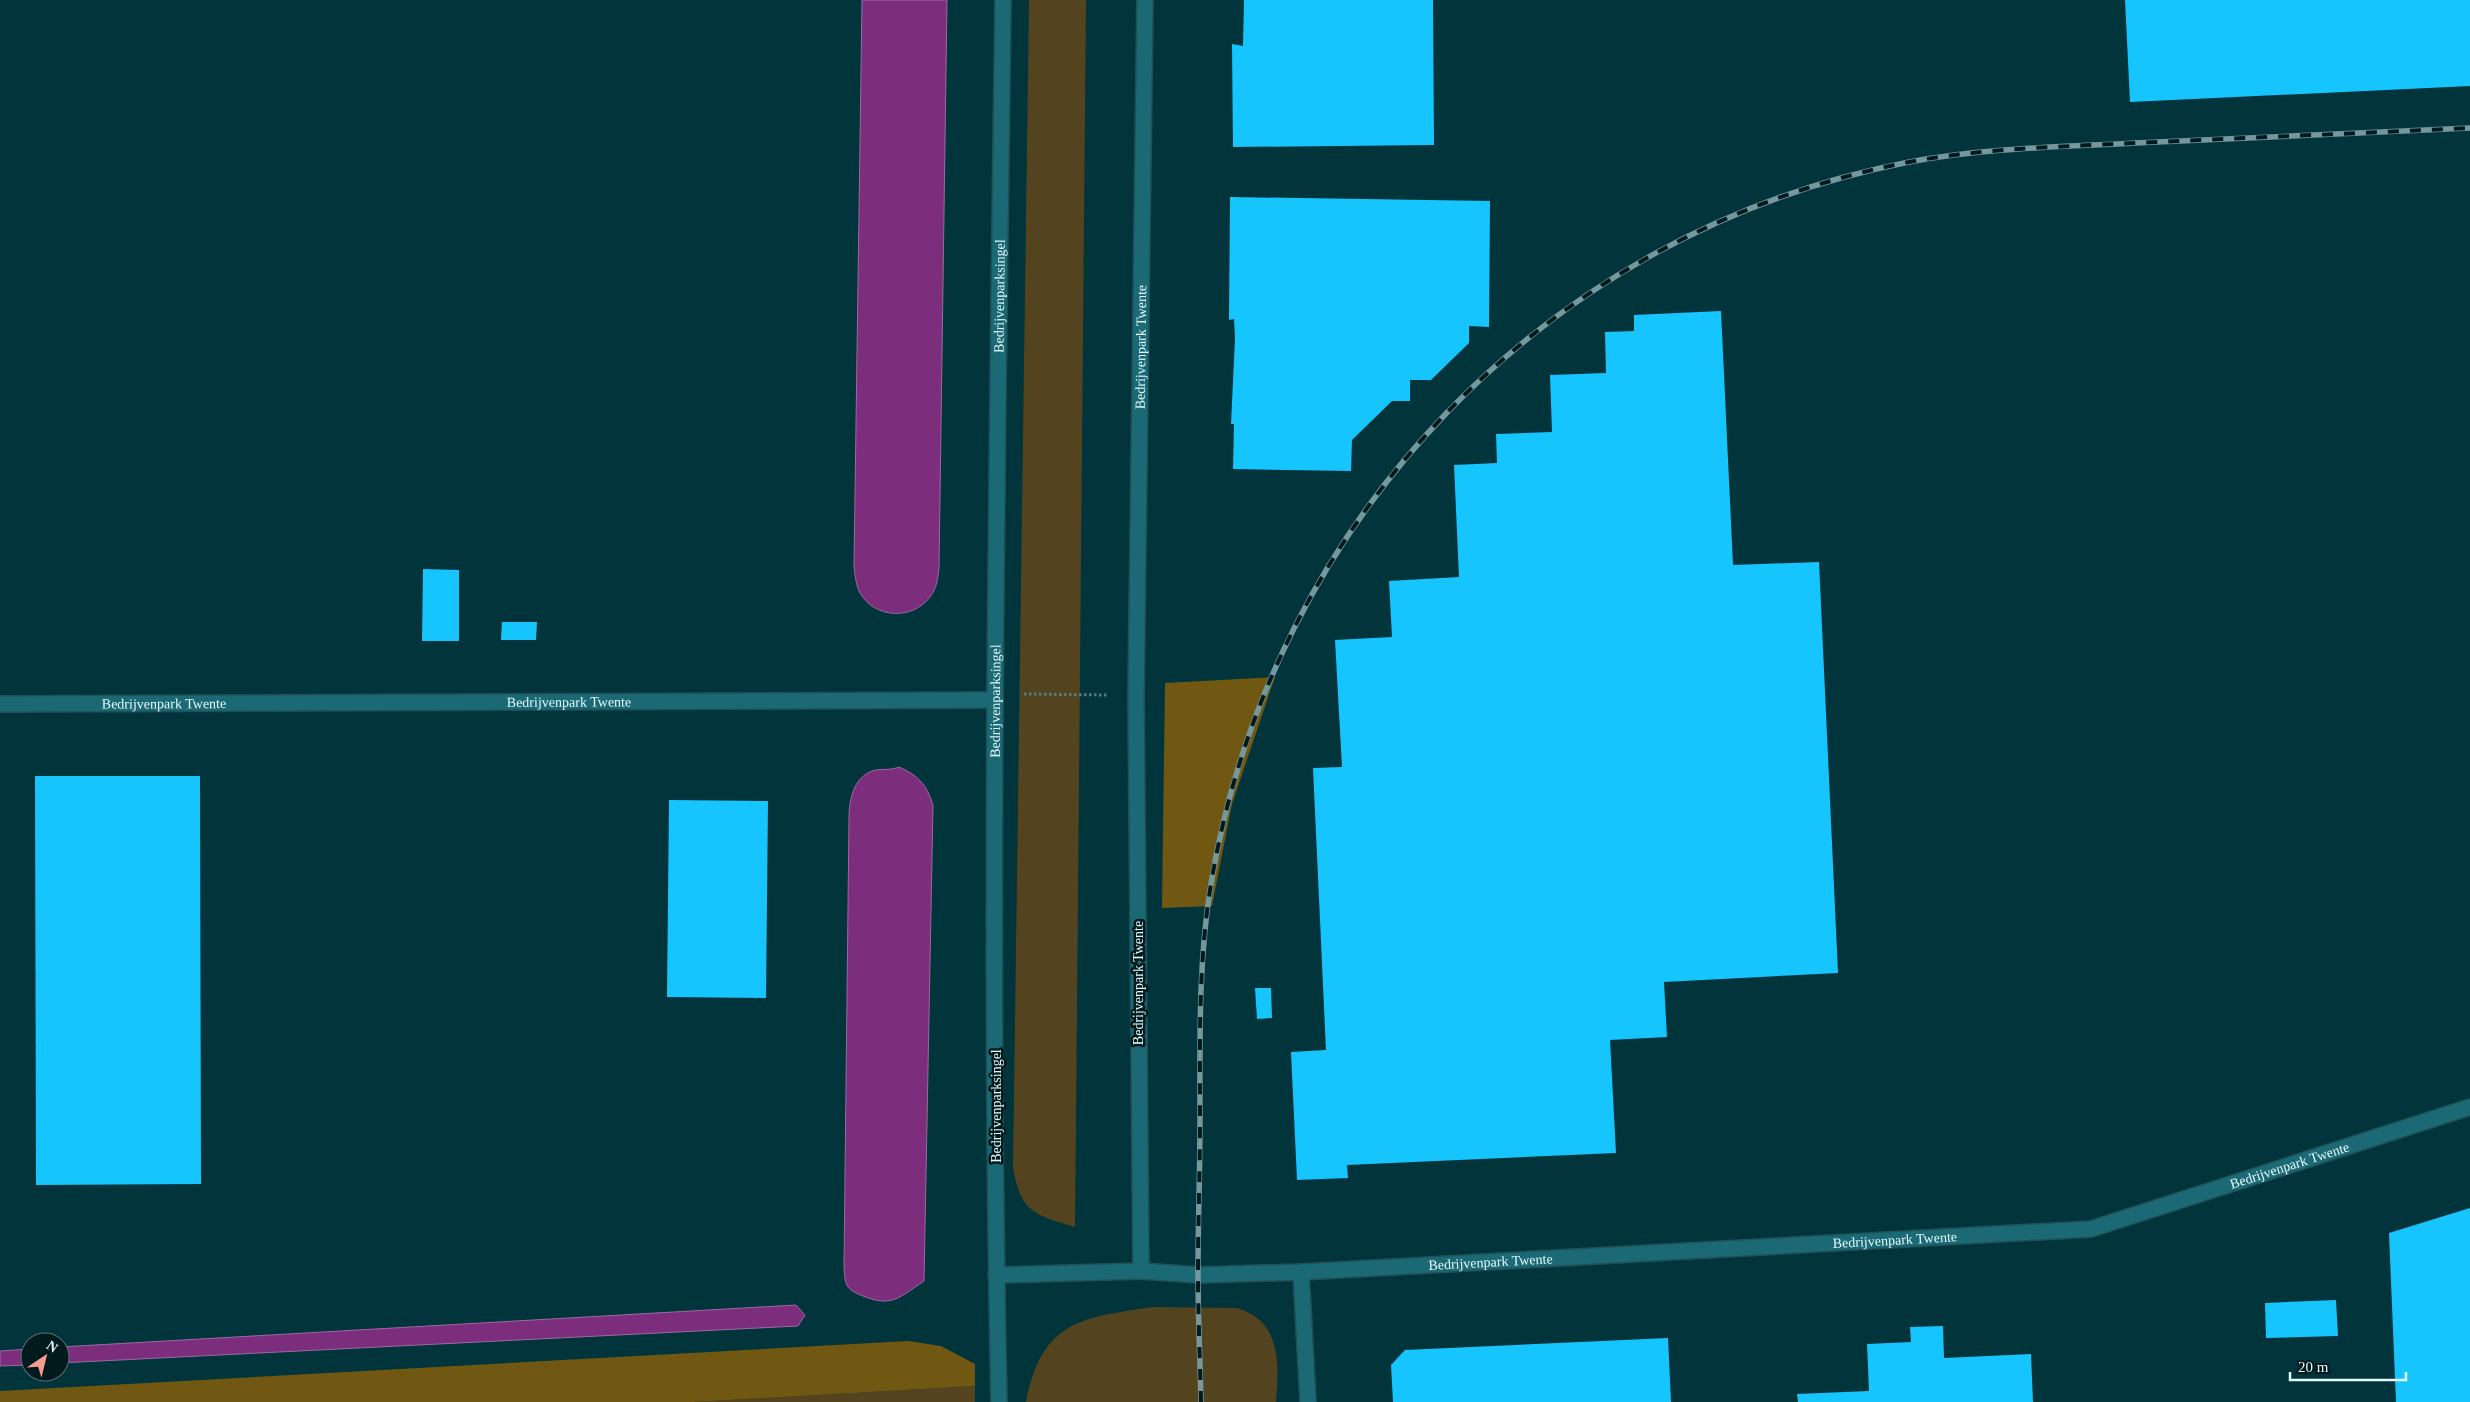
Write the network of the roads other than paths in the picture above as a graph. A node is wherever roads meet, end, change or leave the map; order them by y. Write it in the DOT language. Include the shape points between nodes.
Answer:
graph roads {
  1 [pos="1003,0"];
  2 [pos="1145,0"];
  3 [pos="994,700"];
  4 [pos="0,704"];
  5 [pos="2470,1107"];
  6 [pos="1140,1271"];
  7 [pos="1301,1272"];
  8 [pos="996,1275"];
  9 [pos="999,1402"];
  10 [pos="1308,1402"];
  1 -- 3 [label="street, Bedrijvenparksingel"];
  2 -- 6 [label="street, Bedrijvenpark Twente" via="1136,696"];
  3 -- 4 [label="street, Bedrijvenpark Twente"];
  3 -- 8 [label="street, Bedrijvenparksingel"];
  5 -- 7 [label="street, Bedrijvenpark Twente" via="2091,1229"];
  6 -- 7 [label="street, Bedrijvenpark Twente" via="1198,1275"];
  6 -- 8 [label="street, Bedrijvenpark Twente"];
  7 -- 10 [label="street"];
  8 -- 9 [label="street, Bedrijvenparksingel"];
}
